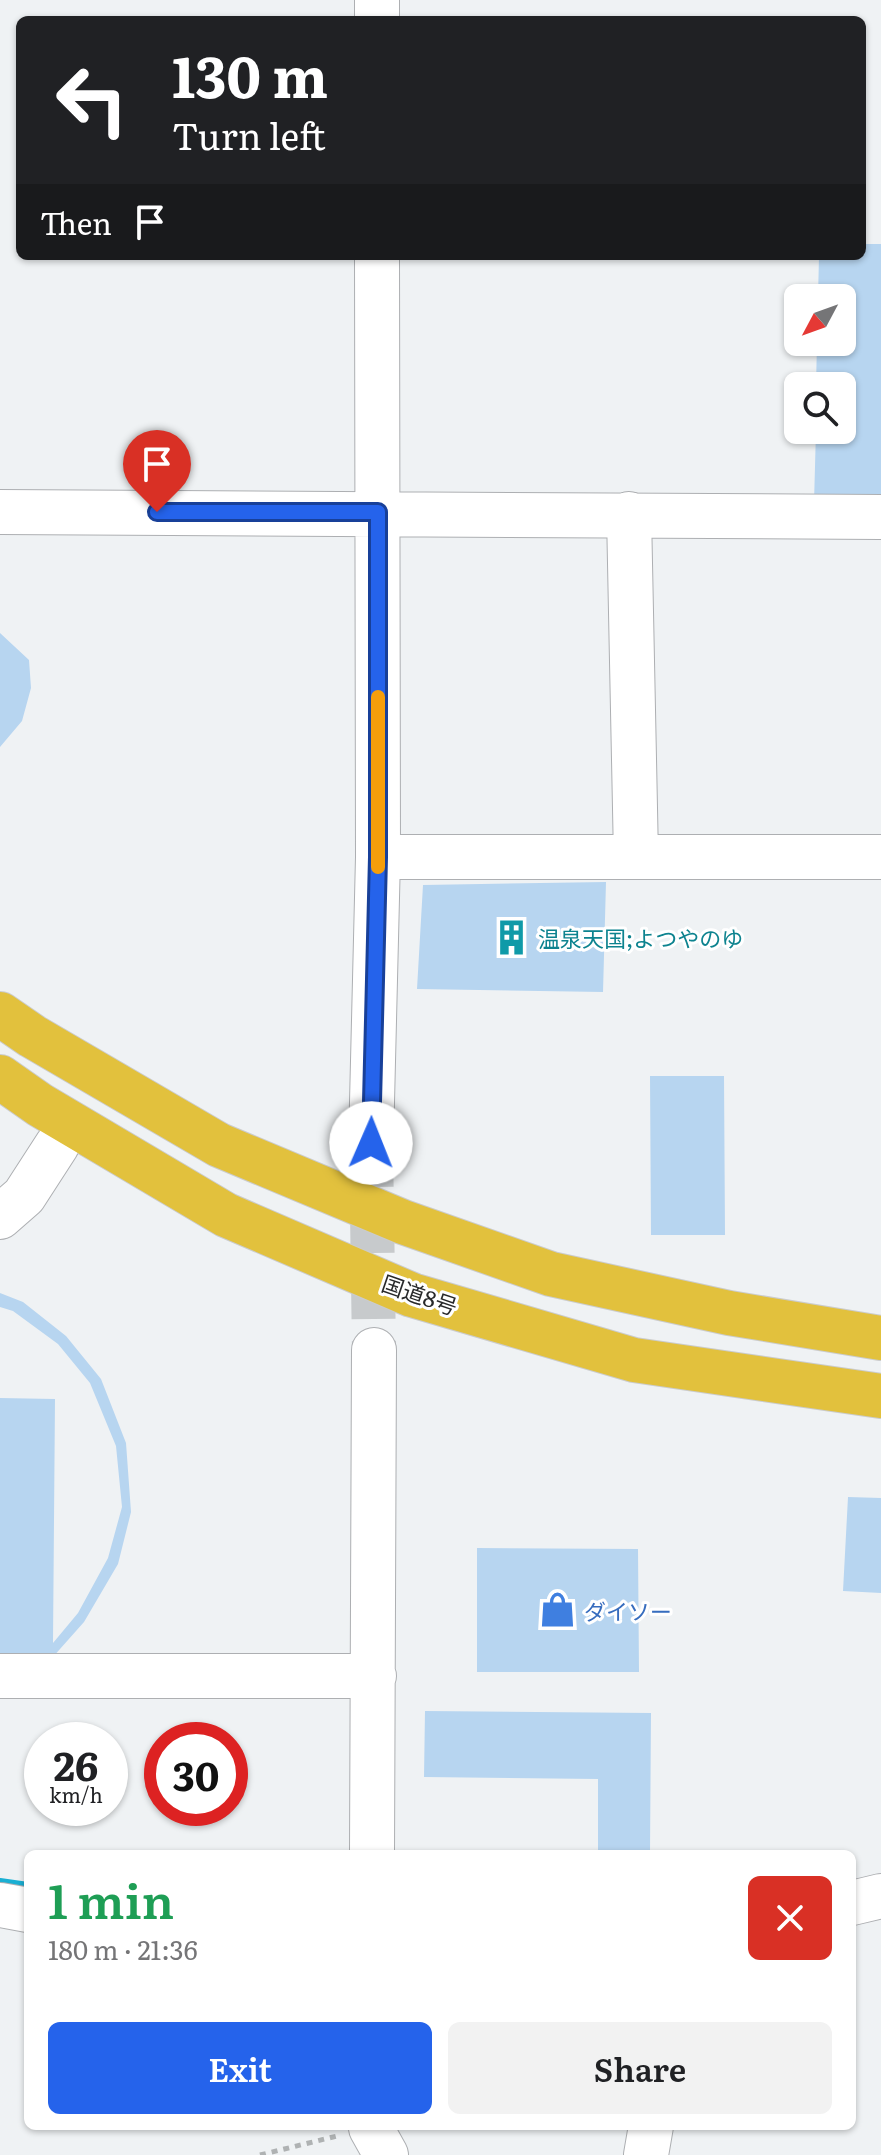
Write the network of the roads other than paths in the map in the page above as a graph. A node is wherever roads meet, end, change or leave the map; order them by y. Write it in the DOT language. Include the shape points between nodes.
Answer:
graph roads {
  1 [pos="377,260"];
  2 [pos="0,512"];
  3 [pos="378,512"];
  4 [pos="629,514"];
  5 [pos="881,517"];
  6 [pos="378,857"];
  7 [pos="636,857"];
  8 [pos="881,857"];
  9 [pos="0,1014"];
  10 [pos="0,1077"];
  11 [pos="0,1106"];
  12 [pos="371,1143"];
  13 [pos="57,1145"];
  14 [pos="226,1215"];
  15 [pos="0,1217"];
  16 [pos="881,1338"];
  17 [pos="374,1350"];
  18 [pos="881,1396"];
  19 [pos="0,1676"];
  20 [pos="374,1676"];
  21 [pos="372,1850"];
  22 [pos="881,1896"];
  23 [pos="856,1902"];
  24 [pos="0,1905"];
  25 [pos="24,1909"];
  26 [pos="650,2130"];
  27 [pos="646,2155"];
  1 -- 3 [label="street"];
  2 -- 3 [label="street"];
  3 -- 4 [label="street"];
  3 -- 6 [label="street"];
  4 -- 5 [label="street"];
  4 -- 7 [label="street"];
  6 -- 7 [label="street"];
  6 -- 12 [label="street"];
  7 -- 8 [label="street"];
  9 -- 16 [label="highway" via="219,1145 403,1222 551,1274 729,1313"];
  10 -- 14 [label="highway, 国道8号"];
  11 -- 13 [label="highway"];
  13 -- 14 [label="highway" via="111,1177"];
  13 -- 15 [label="street" via="24,1196"];
  14 -- 18 [label="highway, 国道8号" via="412,1295 634,1360"];
  17 -- 20 [label="street"];
  19 -- 20 [label="street"];
  20 -- 21 [label="street"];
  22 -- 23 [label="street"];
  24 -- 25 [label="street"];
  26 -- 27 [label="street"];
}
